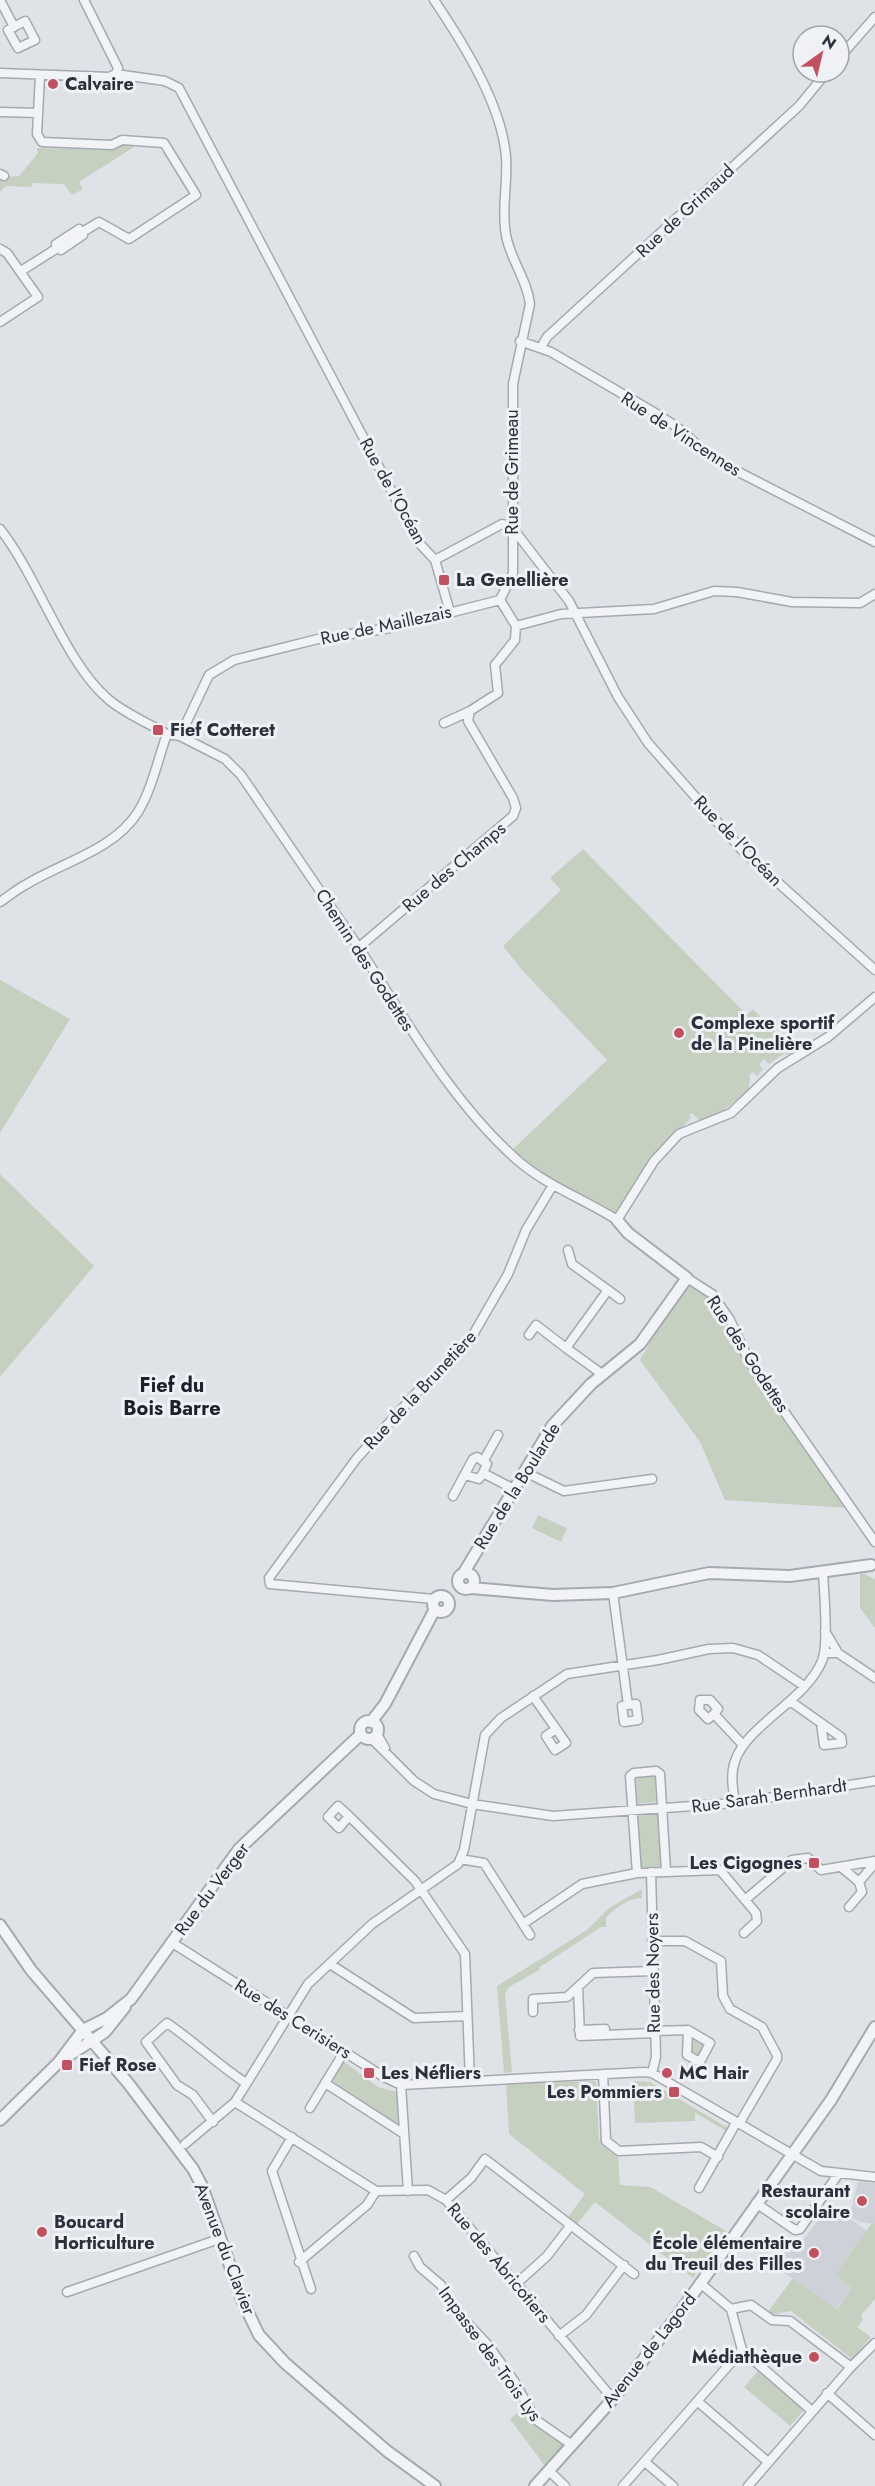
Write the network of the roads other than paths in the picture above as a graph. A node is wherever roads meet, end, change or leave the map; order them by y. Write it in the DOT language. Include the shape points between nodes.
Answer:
graph roads {
  1 [pos="84,0"];
  2 [pos="434,0"];
  3 [pos="3,1"];
  4 [pos="875,17"];
  5 [pos="14,27"];
  6 [pos="851,44"];
  7 [pos="0,73"];
  8 [pos="116,74"];
  9 [pos="40,75"];
  10 [pos="817,84"];
  11 [pos="0,112"];
  12 [pos="38,113"];
  13 [pos="191,186"];
  14 [pos="187,202"];
  15 [pos="0,249"];
  16 [pos="21,272"];
  17 [pos="0,322"];
  18 [pos="520,341"];
  19 [pos="541,347"];
  20 [pos="511,526"];
  21 [pos="0,529"];
  22 [pos="875,542"];
  23 [pos="435,561"];
  24 [pos="875,594"];
  25 [pos="500,600"];
  26 [pos="450,612"];
  27 [pos="577,613"];
  28 [pos="516,626"];
  29 [pos="470,711"];
  30 [pos="444,723"];
  31 [pos="167,734"];
  32 [pos="180,736"];
  33 [pos="0,902"];
  34 [pos="358,948"];
  35 [pos="875,970"];
  36 [pos="875,996"];
  37 [pos="553,1185"];
  38 [pos="617,1220"];
  39 [pos="568,1250"];
  40 [pos="687,1278"];
  41 [pos="608,1290"];
  42 [pos="620,1299"];
  43 [pos="529,1335"];
  44 [pos="566,1348"];
  45 [pos="602,1374"];
  46 [pos="498,1435"];
  47 [pos="484,1460"];
  48 [pos="525,1472"];
  49 [pos="483,1473"];
  50 [pos="465,1475"];
  51 [pos="652,1479"];
  52 [pos="514,1489"];
  53 [pos="453,1496"];
  54 [pos="875,1542"];
  55 [pos="873,1567"];
  56 [pos="823,1573"];
  57 [pos="467,1579"];
  58 [pos="613,1593"];
  59 [pos="439,1606"];
  60 [pos="825,1631"];
  61 [pos="824,1653"];
  62 [pos="838,1653"];
  63 [pos="622,1666"];
  64 [pos="875,1678"];
  65 [pos="804,1686"];
  66 [pos="533,1696"];
  67 [pos="790,1701"];
  68 [pos="628,1705"];
  69 [pos="714,1714"];
  70 [pos="821,1723"];
  71 [pos="556,1729"];
  72 [pos="371,1732"];
  73 [pos="743,1745"];
  74 [pos="875,1781"];
  75 [pos="735,1803"];
  76 [pos="472,1804"];
  77 [pos="662,1809"];
  78 [pos="633,1811"];
  79 [pos="349,1816"];
  80 [pos="460,1859"];
  81 [pos="875,1862"];
  82 [pos="841,1867"];
  83 [pos="666,1871"];
  84 [pos="651,1872"];
  85 [pos="637,1873"];
  86 [pos="859,1882"];
  87 [pos="422,1890"];
  88 [pos="745,1900"];
  89 [pos="849,1907"];
  90 [pos="523,1924"];
  91 [pos="0,1925"];
  92 [pos="744,1933"];
  93 [pos="530,1935"];
  94 [pos="652,1941"];
  95 [pos="171,1942"];
  96 [pos="330,1964"];
  97 [pos="653,1971"];
  98 [pos="578,1992"];
  99 [pos="130,1999"];
  100 [pos="534,2012"];
  101 [pos="467,2016"];
  102 [pos="288,2017"];
  103 [pos="875,2027"];
  104 [pos="83,2030"];
  105 [pos="688,2030"];
  106 [pos="654,2032"];
  107 [pos="92,2040"];
  108 [pos="344,2052"];
  109 [pos="59,2062"];
  110 [pos="652,2073"];
  111 [pos="603,2074"];
  112 [pos="470,2081"];
  113 [pos="246,2083"];
  114 [pos="325,2083"];
  115 [pos="402,2085"];
  116 [pos="235,2102"];
  117 [pos="310,2108"];
  118 [pos="0,2120"];
  119 [pos="213,2122"];
  120 [pos="738,2123"];
  121 [pos="404,2134"];
  122 [pos="292,2138"];
  123 [pos="185,2144"];
  124 [pos="791,2155"];
  125 [pos="718,2157"];
  126 [pos="839,2174"];
  127 [pos="875,2177"];
  128 [pos="699,2188"];
  129 [pos="376,2191"];
  130 [pos="408,2191"];
  131 [pos="446,2200"];
  132 [pos="756,2203"];
  133 [pos="571,2224"];
  134 [pos="219,2239"];
  135 [pos="414,2256"];
  136 [pos="299,2262"];
  137 [pos="624,2265"];
  138 [pos="634,2274"];
  139 [pos="700,2283"];
  140 [pos="516,2284"];
  141 [pos="311,2289"];
  142 [pos="67,2292"];
  143 [pos="731,2309"];
  144 [pos="559,2336"];
  145 [pos="874,2347"];
  146 [pos="742,2350"];
  147 [pos="851,2367"];
  148 [pos="827,2393"];
  149 [pos="613,2399"];
  150 [pos="697,2400"];
  151 [pos="812,2411"];
  152 [pos="875,2435"];
  153 [pos="572,2445"];
  154 [pos="645,2462"];
  155 [pos="768,2462"];
  156 [pos="549,2470"];
  157 [pos="435,2486"];
  158 [pos="535,2486"];
  159 [pos="565,2486"];
  160 [pos="623,2486"];
  161 [pos="673,2486"];
  162 [pos="748,2486"];
  1 -- 8 [label="street" via="118,68"];
  2 -- 18 [label="street, Rue de Grimeau" via="481,81 504,143 504,225 530,304"];
  3 -- 5 [label="street"];
  4 -- 6 [label="street"];
  7 -- 9 [label="street, Rue de l'Océan"];
  8 -- 9 [label="street, Rue de l'Océan"];
  8 -- 23 [label="street, Rue de l'Océan" via="165,81 180,88 419,543"];
  9 -- 12 [label="street"];
  10 -- 19 [label="street, Rue de Grimaud" via="799,106"];
  11 -- 12 [label="street"];
  12 -- 13 [label="street" via="37,134 42,142 112,146 122,140 164,144"];
  13 -- 14 [label="street"];
  13 -- 14 [label="street" via="196,195"];
  14 -- 16 [label="street" via="129,239 99,222 81,233 79,229"];
  15 -- 16 [label="street"];
  16 -- 17 [label="street" via="38,297"];
  18 -- 19 [label="street, Rue de Vincennes"];
  18 -- 20 [label="street, Rue de Grimeau" via="513,384"];
  19 -- 22 [label="street, Rue de Vincennes" via="662,417 727,466"];
  20 -- 23 [label="street, Rue de l'Océan" via="502,524"];
  20 -- 25 [label="street, Rue de Grimeau" via="513,573"];
  20 -- 27 [label="street, Rue de l'Océan"];
  21 -- 31 [label="street" via="22,559 66,640 99,690"];
  23 -- 26 [label="street"];
  24 -- 27 [label="street" via="860,603 792,602 714,591 654,609"];
  25 -- 26 [label="street, Rue de Maillezais"];
  25 -- 28 [label="street"];
  26 -- 32 [label="street, Rue de Maillezais" via="234,660 209,675"];
  27 -- 28 [label="street"];
  27 -- 35 [label="street, Rue de l'Océan" via="618,697 648,743 742,850"];
  28 -- 29 [label="street" via="515,640 495,664 498,693"];
  29 -- 30 [label="street"];
  29 -- 34 [label="street, Rue des Champs" via="468,721 513,798 513,816"];
  31 -- 32 [label="street"];
  31 -- 33 [label="street" via="137,813 113,837"];
  32 -- 34 [label="street, Chemin des Godettes" via="225,759 241,775"];
  34 -- 37 [label="street, Chemin des Godettes" via="423,1048 492,1135 517,1160"];
  36 -- 38 [label="street" via="828,1037 778,1068 730,1113 679,1134 654,1161"];
  37 -- 38 [label="street, Rue des Godettes"];
  37 -- 59 [label="street, Rue de la Brunetière" via="470,1341 357,1458 272,1572 270,1584"];
  38 -- 40 [label="street, Rue des Godettes"];
  39 -- 41 [label="street" via="572,1264"];
  40 -- 45 [label="street, Rue de la Boularde" via="640,1344"];
  40 -- 54 [label="street, Rue des Godettes" via="712,1294 730,1320 749,1361"];
  41 -- 42 [label="street"];
  41 -- 44 [label="street"];
  43 -- 44 [label="street" via="536,1325"];
  44 -- 45 [label="street"];
  45 -- 48 [label="street, Rue de la Boularde" via="552,1426"];
  46 -- 47 [label="street"];
  47 -- 49 [label="street" via="487,1464"];
  47 -- 50 [label="street" via="473,1459"];
  48 -- 51 [label="street" via="564,1491"];
  48 -- 52 [label="street, Rue de la Boularde"];
  49 -- 50 [label="street" via="474,1480"];
  49 -- 52 [label="street"];
  50 -- 53 [label="street"];
  52 -- 57 [label="street, Rue de la Boularde"];
  55 -- 56 [label="street"];
  56 -- 58 [label="street" via="709,1573"];
  56 -- 60 [label="street"];
  57 -- 58 [label="street" via="489,1590"];
  57 -- 59 [label="street, Rue de la Boularde"];
  58 -- 63 [label="street"];
  59 -- 72 [label="street, Rue du Verger"];
  60 -- 61 [label="street"];
  60 -- 62 [label="street"];
  61 -- 62 [label="street"];
  61 -- 65 [label="street" via="821,1664"];
  62 -- 64 [label="street"];
  63 -- 65 [label="street" via="733,1648 758,1655"];
  63 -- 66 [label="street" via="567,1674"];
  63 -- 68 [label="street"];
  65 -- 67 [label="street"];
  66 -- 71 [label="street"];
  66 -- 76 [label="street" via="501,1718 485,1735"];
  67 -- 70 [label="street"];
  67 -- 73 [label="street"];
  69 -- 73 [label="street"];
  72 -- 76 [label="street, Rue Sarah Bernhardt" via="414,1781 434,1794"];
  72 -- 95 [label="street, Rue du Verger" via="347,1749 239,1849"];
  73 -- 75 [label="street" via="732,1773"];
  74 -- 75 [label="street, Rue Sarah Bernhardt"];
  75 -- 77 [label="street, Rue Sarah Bernhardt"];
  76 -- 78 [label="street, Rue Sarah Bernhardt" via="553,1816"];
  76 -- 80 [label="street"];
  77 -- 78 [label="street, Rue Sarah Bernhardt"];
  77 -- 78 [label="street" via="660,1774 656,1771 630,1776"];
  77 -- 83 [label="street"];
  78 -- 85 [label="street"];
  79 -- 79 [label="street" via="339,1827 328,1817 337,1802"];
  79 -- 87 [label="street"];
  80 -- 87 [label="street" via="452,1870"];
  80 -- 90 [label="street" via="484,1863"];
  81 -- 82 [label="street"];
  81 -- 86 [label="street"];
  82 -- 86 [label="street"];
  82 -- 88 [label="street" via="821,1870 808,1858 792,1860"];
  83 -- 84 [label="street"];
  83 -- 88 [label="street" via="720,1870"];
  84 -- 85 [label="street"];
  84 -- 94 [label="street, Rue des Noyers"];
  85 -- 90 [label="street" via="582,1884"];
  86 -- 89 [label="street" via="862,1892"];
  87 -- 96 [label="street" via="372,1924"];
  87 -- 101 [label="street" via="465,1954"];
  88 -- 92 [label="street" via="756,1913 757,1921"];
  90 -- 93 [label="street"];
  91 -- 104 [label="street, Avenue du Clavier" via="31,1970"];
  94 -- 97 [label="street, Rue des Noyers"];
  94 -- 120 [label="street" via="685,1941 721,1961 723,1996 730,2009 762,2027 777,2055"];
  95 -- 99 [label="street, Rue du Verger"];
  95 -- 102 [label="street, Rue des Cerisiers"];
  96 -- 101 [label="street" via="414,2018"];
  96 -- 102 [label="street" via="308,1984"];
  97 -- 98 [label="street" via="593,1973"];
  97 -- 106 [label="street, Rue des Noyers"];
  98 -- 100 [label="street" via="567,1997 533,1999"];
  98 -- 106 [label="street" via="580,2036"];
  99 -- 104 [label="street, Rue du Verger" via="107,2018"];
  99 -- 107 [label="street" via="113,2025"];
  101 -- 112 [label="street"];
  102 -- 108 [label="street, Rue des Cerisiers"];
  102 -- 113 [label="street"];
  103 -- 124 [label="street, Avenue de Lagord" via="831,2100"];
  104 -- 107 [label="street, Avenue du Clavier"];
  104 -- 109 [label="street"];
  105 -- 106 [label="street"];
  106 -- 110 [label="street, Rue des Noyers" via="656,2057"];
  107 -- 109 [label="street"];
  107 -- 134 [label="street, Avenue du Clavier" via="193,2169"];
  108 -- 114 [label="street"];
  108 -- 115 [label="street, Rue des Cerisiers"];
  109 -- 118 [label="street"];
  110 -- 111 [label="street"];
  110 -- 120 [label="street"];
  111 -- 112 [label="street"];
  111 -- 125 [label="street" via="606,2141 619,2151 701,2147"];
  112 -- 115 [label="street"];
  113 -- 116 [label="street"];
  113 -- 119 [label="street" via="216,2064 198,2043 167,2023 146,2042 177,2085 193,2095"];
  114 -- 117 [label="street"];
  114 -- 121 [label="street"];
  115 -- 121 [label="street"];
  116 -- 119 [label="street"];
  116 -- 122 [label="street"];
  119 -- 123 [label="street"];
  120 -- 124 [label="street"];
  120 -- 125 [label="street"];
  121 -- 130 [label="street"];
  122 -- 129 [label="street"];
  122 -- 136 [label="street" via="272,2171"];
  124 -- 126 [label="street" via="821,2171"];
  124 -- 132 [label="street, Avenue de Lagord"];
  125 -- 128 [label="street"];
  126 -- 127 [label="street"];
  126 -- 132 [label="street" via="800,2229 795,2230"];
  129 -- 130 [label="street, Rue des Abricotiers"];
  129 -- 136 [label="street" via="367,2205"];
  130 -- 131 [label="street, Rue des Abricotiers" via="428,2190"];
  131 -- 133 [label="street" via="485,2159"];
  131 -- 140 [label="street, Rue des Abricotiers"];
  132 -- 139 [label="street, Avenue de Lagord"];
  133 -- 137 [label="street"];
  133 -- 140 [label="street" via="547,2256"];
  134 -- 142 [label="street"];
  134 -- 157 [label="street, Avenue du Clavier" via="259,2335 285,2363 387,2451"];
  135 -- 153 [label="street, Impasse des Trois Lys" via="514,2381 536,2420"];
  136 -- 141 [label="street"];
  137 -- 138 [label="street"];
  137 -- 144 [label="street" via="586,2315"];
  139 -- 143 [label="street"];
  139 -- 149 [label="street, Avenue de Lagord"];
  140 -- 144 [label="street, Rue des Abricotiers"];
  143 -- 146 [label="street"];
  143 -- 147 [label="street" via="751,2305 772,2320 790,2321"];
  144 -- 149 [label="street, Rue des Abricotiers"];
  145 -- 147 [label="street"];
  146 -- 150 [label="street"];
  146 -- 151 [label="street"];
  147 -- 148 [label="street"];
  148 -- 151 [label="street"];
  148 -- 152 [label="street"];
  149 -- 153 [label="street, Avenue de Lagord"];
  150 -- 154 [label="street"];
  150 -- 155 [label="street"];
  151 -- 155 [label="street"];
  153 -- 156 [label="street, Avenue de Lagord"];
  154 -- 160 [label="street"];
  154 -- 161 [label="street"];
  155 -- 162 [label="street"];
  156 -- 158 [label="street, Avenue de Lagord"];
  156 -- 159 [label="street"];
}
